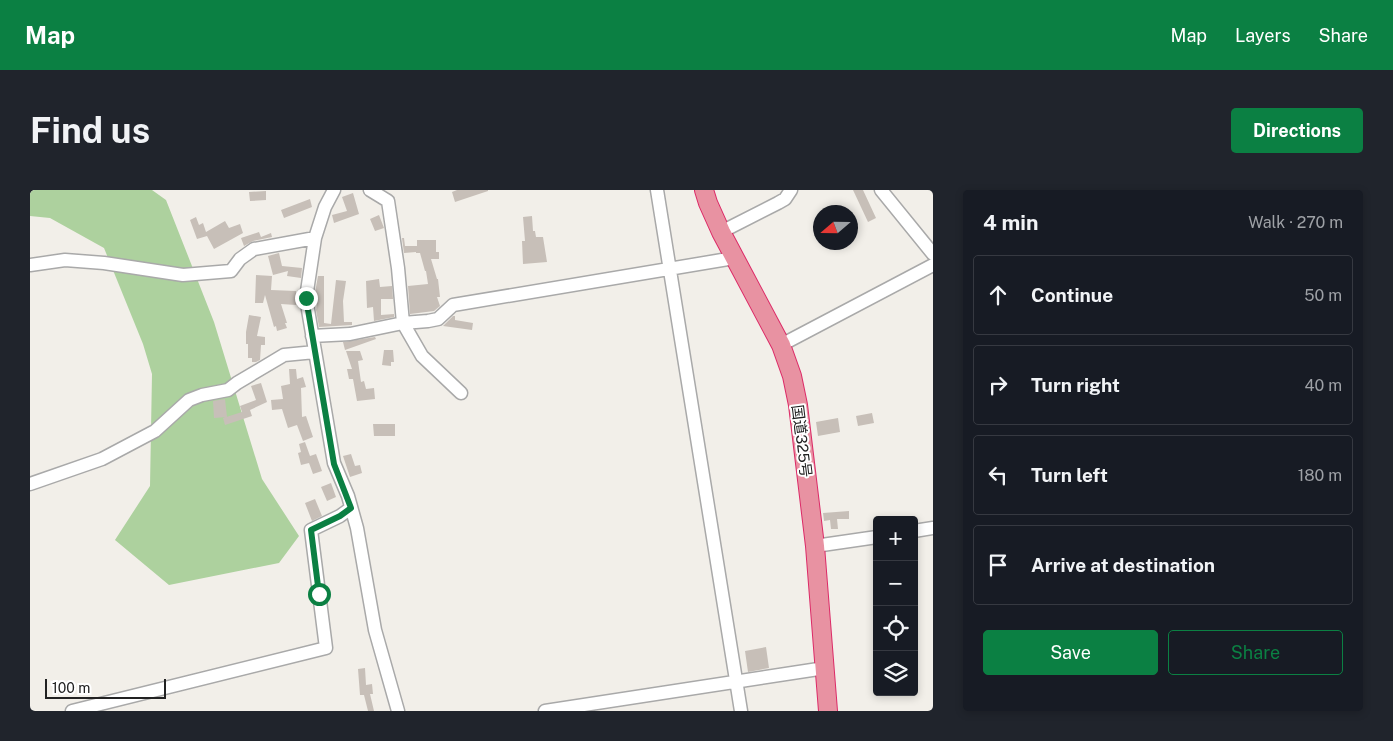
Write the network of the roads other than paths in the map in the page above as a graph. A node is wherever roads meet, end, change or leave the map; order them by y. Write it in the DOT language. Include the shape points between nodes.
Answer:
graph roads {
  1 [pos="334,190"];
  2 [pos="370,190"];
  3 [pos="658,190"];
  4 [pos="704,190"];
  5 [pos="791,190"];
  6 [pos="880,190"];
  7 [pos="721,232"];
  8 [pos="315,238"];
  9 [pos="933,254"];
  10 [pos="734,258"];
  11 [pos="30,265"];
  12 [pos="933,265"];
  13 [pos="671,268"];
  14 [pos="403,323"];
  15 [pos="312,336"];
  16 [pos="781,345"];
  17 [pos="315,352"];
  18 [pos="461,394"];
  19 [pos="30,484"];
  20 [pos="351,508"];
  21 [pos="933,528"];
  22 [pos="918,530"];
  23 [pos="873,538"];
  24 [pos="815,546"];
  25 [pos="825,668"];
  26 [pos="736,681"];
  27 [pos="72,711"];
  28 [pos="398,711"];
  29 [pos="545,711"];
  30 [pos="740,711"];
  31 [pos="828,711"];
  1 -- 8 [label="street"];
  2 -- 14 [label="street" via="388,201 400,278"];
  3 -- 13 [label="street"];
  4 -- 7 [label="highway, 国道325号"];
  5 -- 7 [label="street" via="785,199"];
  6 -- 9 [label="street"];
  7 -- 10 [label="highway, 国道325号"];
  8 -- 11 [label="street" via="254,249 230,271 183,274 65,260"];
  8 -- 15 [label="street" via="306,298"];
  10 -- 13 [label="street"];
  10 -- 16 [label="highway, 国道325号"];
  12 -- 16 [label="street"];
  13 -- 14 [label="street" via="453,305 438,319"];
  13 -- 26 [label="street"];
  14 -- 15 [label="street" via="350,334"];
  14 -- 18 [label="street" via="422,356"];
  15 -- 17 [label="street"];
  16 -- 24 [label="highway, 国道325号" via="798,405"];
  17 -- 19 [label="street" via="284,355 228,390 189,400 155,431 102,460"];
  17 -- 20 [label="street" via="334,464"];
  20 -- 27 [label="street" via="311,530 326,648"];
  20 -- 28 [label="street" via="375,630"];
  21 -- 22 [label="street"];
  23 -- 24 [label="street"];
  24 -- 25 [label="highway, 国道325号"];
  25 -- 26 [label="street"];
  25 -- 31 [label="highway, 国道325号"];
  26 -- 29 [label="street"];
  26 -- 30 [label="street"];
}
